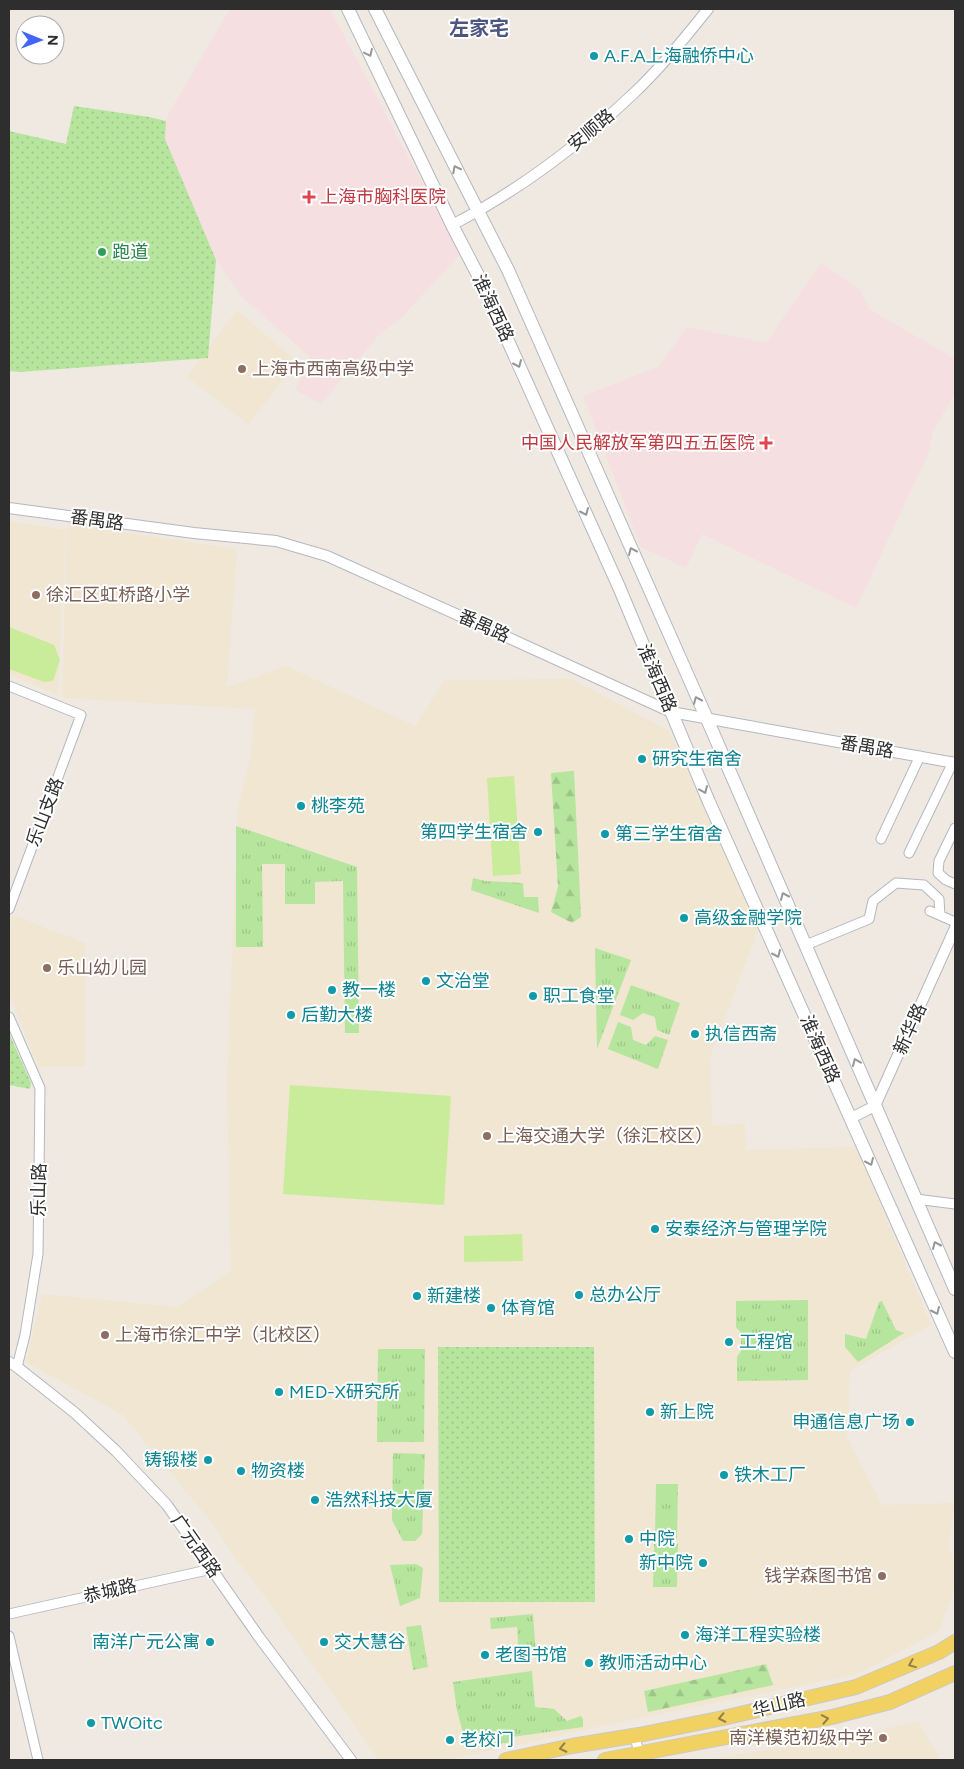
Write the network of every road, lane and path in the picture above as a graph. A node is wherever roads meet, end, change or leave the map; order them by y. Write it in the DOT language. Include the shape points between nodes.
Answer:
graph roads {
  1 [pos="348,9"];
  2 [pos="375,9"];
  3 [pos="708,9"];
  4 [pos="478,212"];
  5 [pos="452,225"];
  6 [pos="9,508"];
  7 [pos="9,686"];
  8 [pos="671,712"];
  9 [pos="707,719"];
  10 [pos="920,756"];
  11 [pos="954,762"];
  12 [pos="955,828"];
  13 [pos="882,839"];
  14 [pos="909,853"];
  15 [pos="955,884"];
  16 [pos="9,909"];
  17 [pos="930,911"];
  18 [pos="940,915"];
  19 [pos="955,922"];
  20 [pos="955,928"];
  21 [pos="806,945"];
  22 [pos="9,1017"];
  23 [pos="875,1106"];
  24 [pos="850,1118"];
  25 [pos="916,1199"];
  26 [pos="955,1204"];
  27 [pos="955,1289"];
  28 [pos="955,1352"];
  29 [pos="13,1365"];
  30 [pos="212,1569"];
  31 [pos="9,1614"];
  32 [pos="9,1636"];
  33 [pos="955,1642"];
  34 [pos="955,1673"];
  35 [pos="635,1736"];
  36 [pos="641,1757"];
  37 [pos="38,1760"];
  38 [pos="351,1760"];
  39 [pos="506,1760"];
  40 [pos="605,1760"];
  1 -- 5 [label="main road, 淮海西路, one-way"];
  4 -- 2 [label="main road, 淮海西路, one-way"];
  3 -- 4 [label="street, 安顺路" via="634,94 538,172"];
  4 -- 5 [label="street, 安顺路"];
  9 -- 4 [label="main road, 淮海西路, one-way" via="508,270"];
  5 -- 8 [label="main road, 淮海西路, one-way" via="480,279 619,588"];
  6 -- 8 [label="street, 番禺路" via="276,541 327,556"];
  7 -- 16 [label="street, 乐山支路" via="81,715"];
  8 -- 9 [label="street, 番禺路"];
  8 -- 24 [label="main road, 淮海西路, one-way"];
  9 -- 10 [label="street, 番禺路"];
  21 -- 9 [label="main road, 淮海西路, one-way"];
  10 -- 11 [label="street, 番禺路"];
  10 -- 13 [label="street"];
  11 -- 14 [label="street"];
  12 -- 15 [label="street" via="938,873"];
  17 -- 18 [label="street"];
  18 -- 19 [label="street"];
  18 -- 21 [label="street" via="939,899 924,885 896,884 873,901 869,919"];
  20 -- 23 [label="street, 新华路"];
  23 -- 21 [label="main road, 淮海西路, one-way"];
  22 -- 29 [label="street, 乐山路" via="40,1088 38,1254 25,1335"];
  23 -- 24 [label="street"];
  23 -- 25 [label="main road, 淮海西路"];
  24 -- 28 [label="main road, 淮海西路, one-way"];
  25 -- 26 [label="street"];
  27 -- 25 [label="main road, 淮海西路, one-way"];
  29 -- 30 [label="street, 广元西路" via="75,1413 116,1451 167,1505"];
  30 -- 31 [label="street, 恭城路"];
  30 -- 38 [label="street, 广元西路" via="259,1638"];
  32 -- 37 [label="street"];
  33 -- 35 [label="main road, 华山路, one-way" via="856,1687"];
  36 -- 34 [label="main road, 华山路, one-way" via="842,1715 890,1702"];
  35 -- 36 [label="street"];
  35 -- 39 [label="main road, 华山路, one-way"];
  36 -- 40 [label="main road, 华山路"];
}
